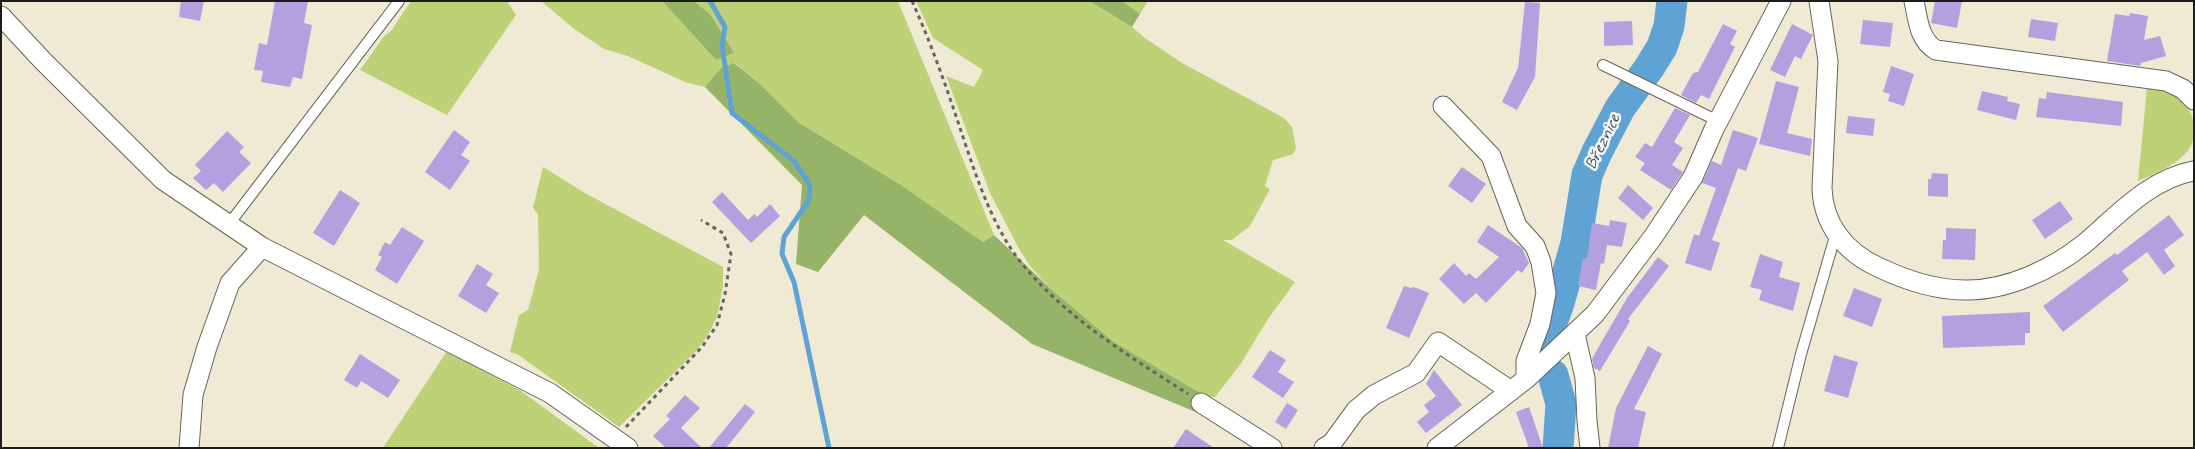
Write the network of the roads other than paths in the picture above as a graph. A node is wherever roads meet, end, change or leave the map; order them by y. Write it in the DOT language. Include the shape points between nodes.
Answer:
graph roads {
  1 [pos="399,1"];
  2 [pos="1781,1"];
  3 [pos="1819,1"];
  4 [pos="1914,1"];
  5 [pos="1,16"];
  6 [pos="1603,65"];
  7 [pos="2194,100"];
  8 [pos="1443,106"];
  9 [pos="1718,121"];
  10 [pos="2194,170"];
  11 [pos="229,224"];
  12 [pos="1836,233"];
  13 [pos="262,247"];
  14 [pos="1575,334"];
  15 [pos="1526,379"];
  16 [pos="1511,391"];
  17 [pos="1201,403"];
  18 [pos="621,443"];
  19 [pos="189,448"];
  20 [pos="1272,448"];
  21 [pos="1324,448"];
  22 [pos="1437,448"];
  23 [pos="1590,448"];
  24 [pos="1778,448"];
  1 -- 11 [label="lane"];
  2 -- 9 [label="street"];
  3 -- 12 [label="street" via="1828,61 1823,200"];
  4 -- 7 [label="street" via="1922,35 1936,50 2166,81 2183,89"];
  5 -- 11 [label="street" via="163,180"];
  6 -- 9 [label="lane"];
  8 -- 15 [label="street" via="1491,156 1518,226 1535,246 1541,262 1546,293 1540,324 1526,361"];
  9 -- 14 [label="street" via="1693,177 1653,237"];
  10 -- 12 [label="street" via="2173,176 2152,188 2058,263 2031,276 1977,290 1929,285 1891,273 1863,259"];
  11 -- 13 [label="street"];
  12 -- 24 [label="lane"];
  13 -- 18 [label="street" via="550,393"];
  13 -- 19 [label="street" via="230,283 193,395"];
  14 -- 15 [label="street"];
  14 -- 23 [label="street" via="1585,378"];
  15 -- 16 [label="street"];
  16 -- 21 [label="street" via="1438,342 1416,373 1374,395 1356,410 1332,443"];
  16 -- 22 [label="street"];
  17 -- 20 [label="street"];
}
